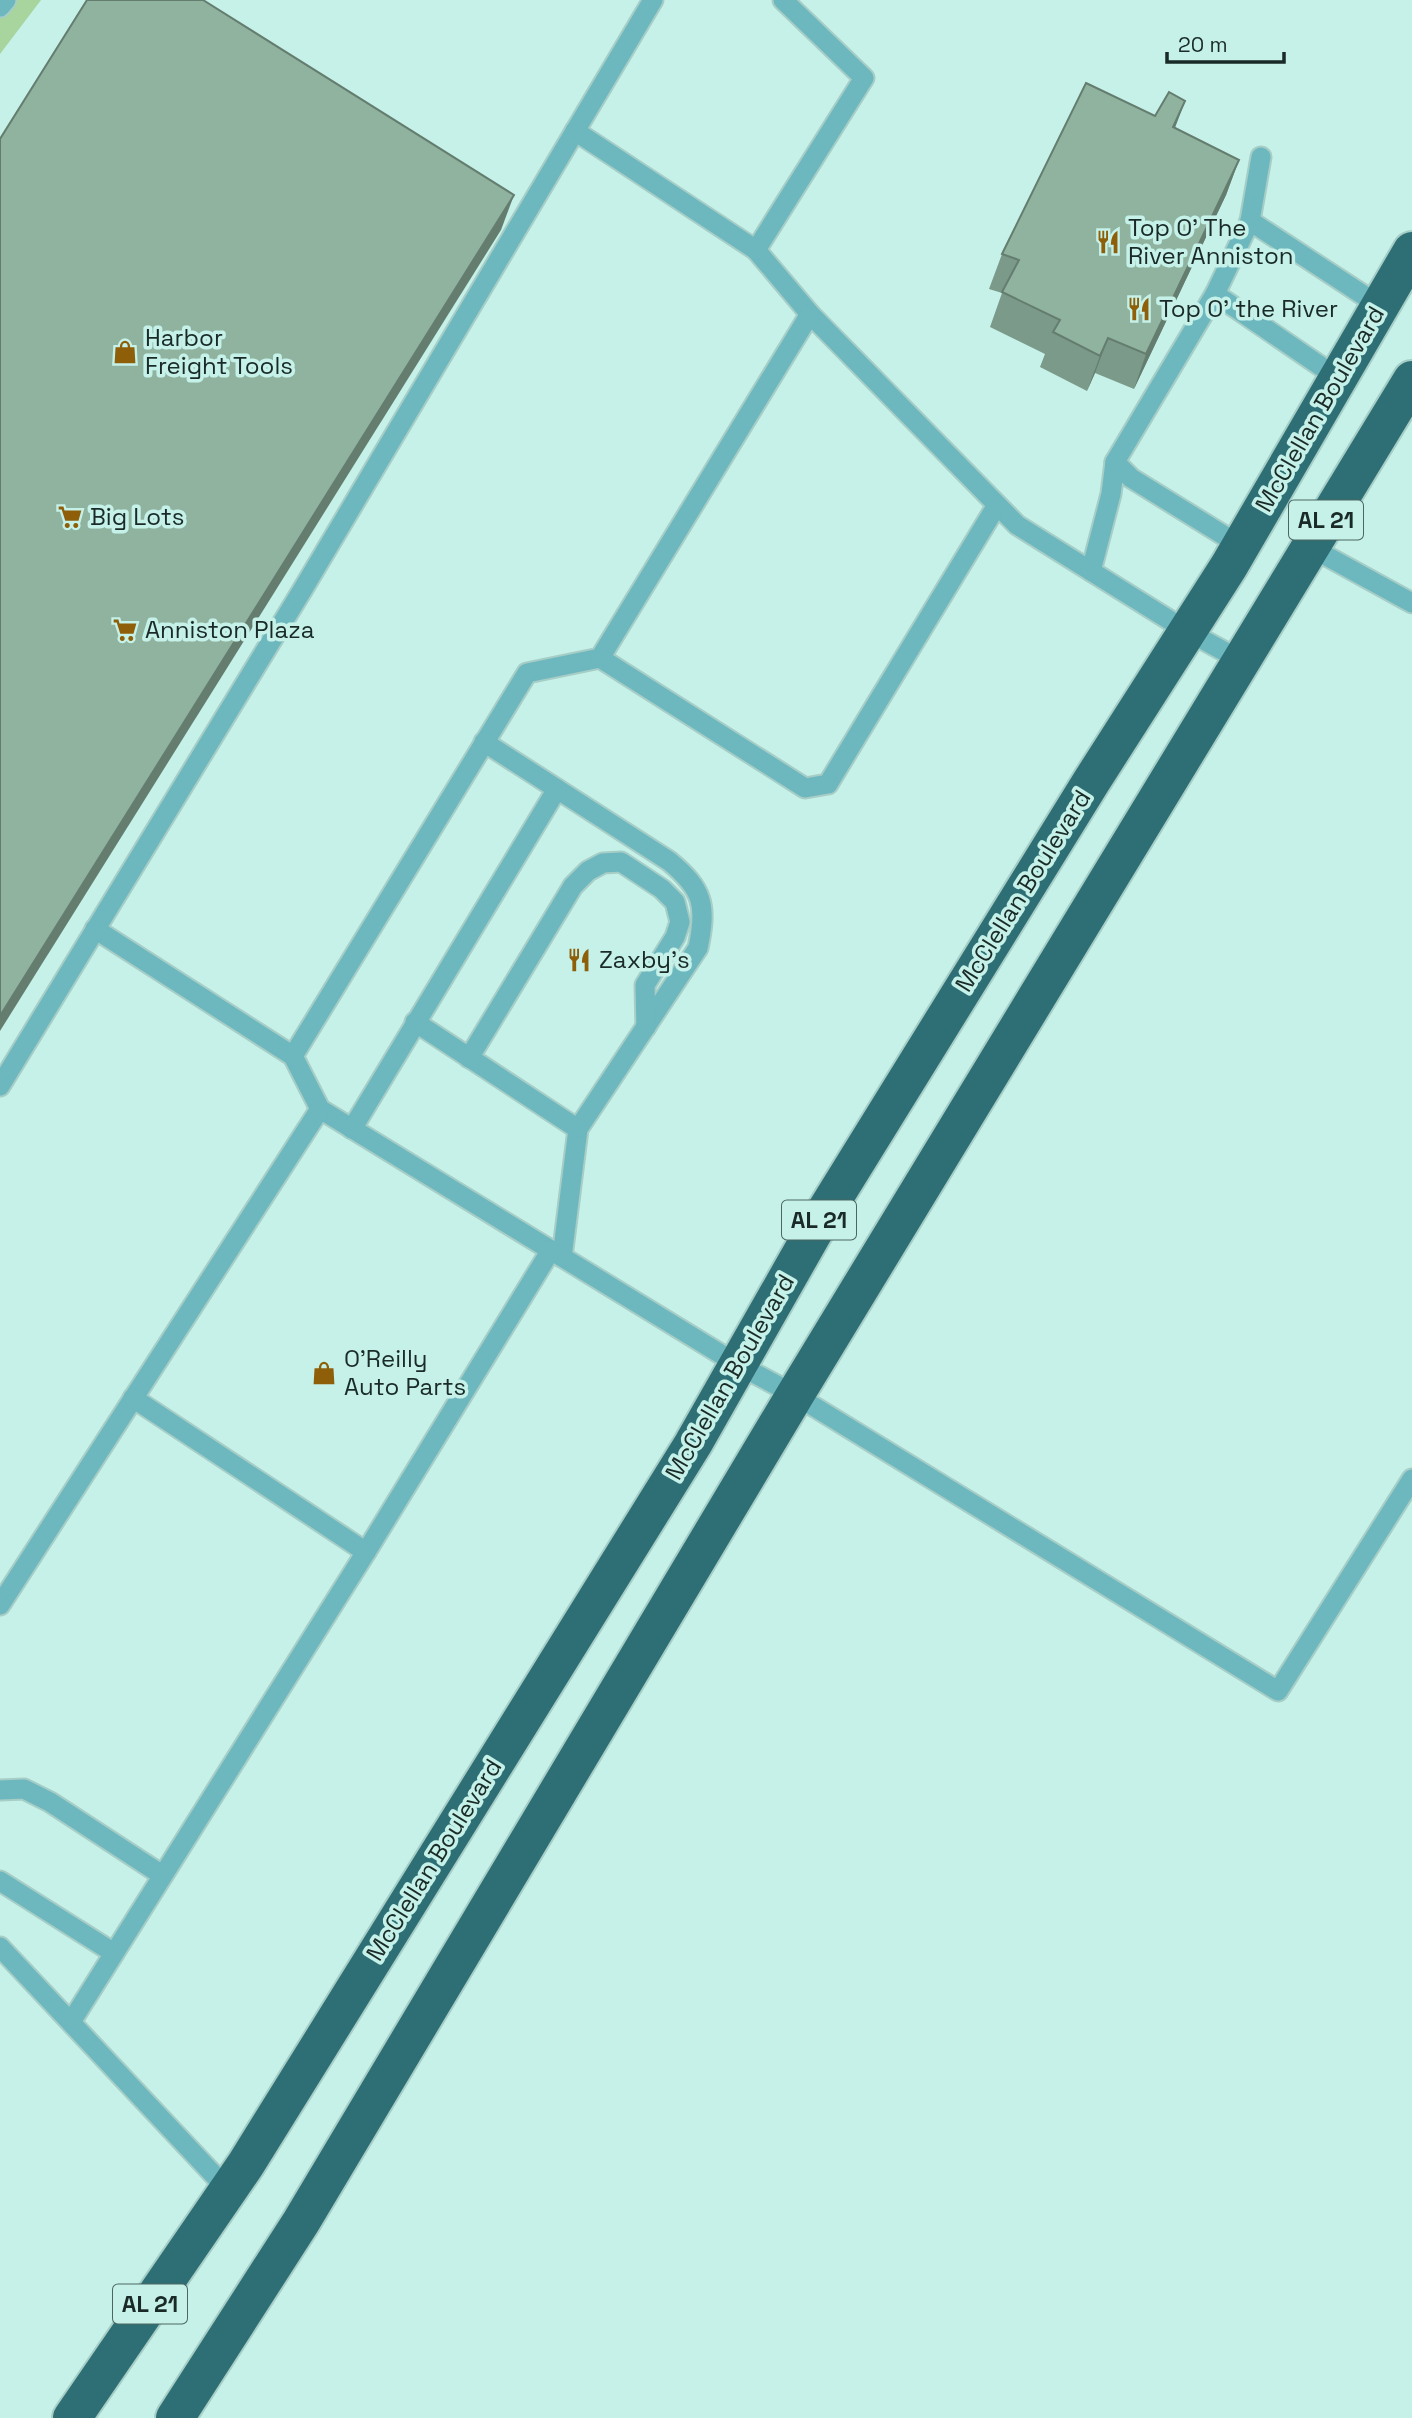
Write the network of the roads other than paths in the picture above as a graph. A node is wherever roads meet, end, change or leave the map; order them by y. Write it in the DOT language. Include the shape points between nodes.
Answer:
graph roads {
  1 [pos="6,0"];
  2 [pos="653,0"];
  3 [pos="783,0"];
  4 [pos="0,8"];
  5 [pos="575,131"];
  6 [pos="1261,157"];
  7 [pos="1250,222"];
  8 [pos="756,250"];
  9 [pos="1412,251"];
  10 [pos="1214,295"];
  11 [pos="1380,306"];
  12 [pos="810,314"];
  13 [pos="1338,378"];
  14 [pos="1412,380"];
  15 [pos="1115,461"];
  16 [pos="997,505"];
  17 [pos="1241,545"];
  18 [pos="1310,547"];
  19 [pos="1091,570"];
  20 [pos="1412,603"];
  21 [pos="1187,631"];
  22 [pos="600,658"];
  23 [pos="1240,660"];
  24 [pos="484,742"];
  25 [pos="557,789"];
  26 [pos="95,929"];
  27 [pos="415,1022"];
  28 [pos="646,1027"];
  29 [pos="293,1056"];
  30 [pos="470,1058"];
  31 [pos="0,1086"];
  32 [pos="320,1110"];
  33 [pos="352,1129"];
  34 [pos="578,1129"];
  35 [pos="556,1254"];
  36 [pos="737,1364"];
  37 [pos="795,1395"];
  38 [pos="133,1398"];
  39 [pos="1412,1479"];
  40 [pos="366,1552"];
  41 [pos="0,1605"];
  42 [pos="0,1790"];
  43 [pos="162,1875"];
  44 [pos="0,1881"];
  45 [pos="0,1947"];
  46 [pos="114,1953"];
  47 [pos="71,2022"];
  48 [pos="228,2190"];
  49 [pos="72,2418"];
  50 [pos="175,2418"];
  1 -- 4 [label="lane"];
  2 -- 5 [label="lane"];
  3 -- 8 [label="lane" via="864,78"];
  5 -- 8 [label="lane"];
  5 -- 26 [label="lane"];
  6 -- 7 [label="lane"];
  7 -- 10 [label="lane"];
  7 -- 11 [label="lane"];
  8 -- 12 [label="lane"];
  9 -- 11 [label="highway, McClellan Boulevard / AL 21"];
  10 -- 13 [label="lane"];
  10 -- 15 [label="lane"];
  11 -- 13 [label="highway, McClellan Boulevard / AL 21"];
  12 -- 16 [label="lane"];
  12 -- 22 [label="lane"];
  13 -- 17 [label="highway, McClellan Boulevard / AL 21"];
  14 -- 18 [label="highway, AL 21"];
  15 -- 17 [label="lane" via="1131,478"];
  15 -- 19 [label="lane"];
  16 -- 19 [label="lane" via="1017,525"];
  16 -- 22 [label="lane" via="828,783 805,788"];
  17 -- 21 [label="highway, McClellan Boulevard / AL 21"];
  18 -- 20 [label="lane"];
  18 -- 23 [label="highway, AL 21"];
  19 -- 21 [label="lane"];
  21 -- 23 [label="lane"];
  21 -- 36 [label="highway, McClellan Boulevard / AL 21" via="822,1217"];
  22 -- 24 [label="lane" via="527,673"];
  23 -- 37 [label="highway, AL 21"];
  24 -- 25 [label="lane"];
  24 -- 29 [label="lane"];
  25 -- 27 [label="lane"];
  25 -- 28 [label="lane" via="668,861 688,877 701,900 703,926 698,948"];
  26 -- 29 [label="lane"];
  26 -- 31 [label="lane"];
  27 -- 30 [label="lane"];
  27 -- 33 [label="lane"];
  28 -- 30 [label="lane" via="645,985 675,937 680,922 675,902 621,862 603,863 573,886"];
  28 -- 34 [label="lane"];
  29 -- 32 [label="lane"];
  30 -- 34 [label="lane"];
  32 -- 33 [label="lane"];
  32 -- 38 [label="lane"];
  33 -- 35 [label="lane"];
  34 -- 35 [label="lane"];
  35 -- 36 [label="lane"];
  35 -- 40 [label="lane"];
  36 -- 37 [label="lane"];
  36 -- 48 [label="highway, McClellan Boulevard / AL 21" via="693,1444"];
  37 -- 39 [label="lane" via="1278,1691"];
  37 -- 50 [label="highway, AL 21" via="301,2222"];
  38 -- 40 [label="lane"];
  38 -- 41 [label="lane"];
  40 -- 43 [label="lane"];
  42 -- 43 [label="lane" via="24,1789 50,1802"];
  43 -- 46 [label="lane"];
  44 -- 46 [label="lane"];
  45 -- 47 [label="lane"];
  46 -- 47 [label="lane"];
  47 -- 48 [label="lane"];
  48 -- 49 [label="highway, McClellan Boulevard / AL 21"];
}
